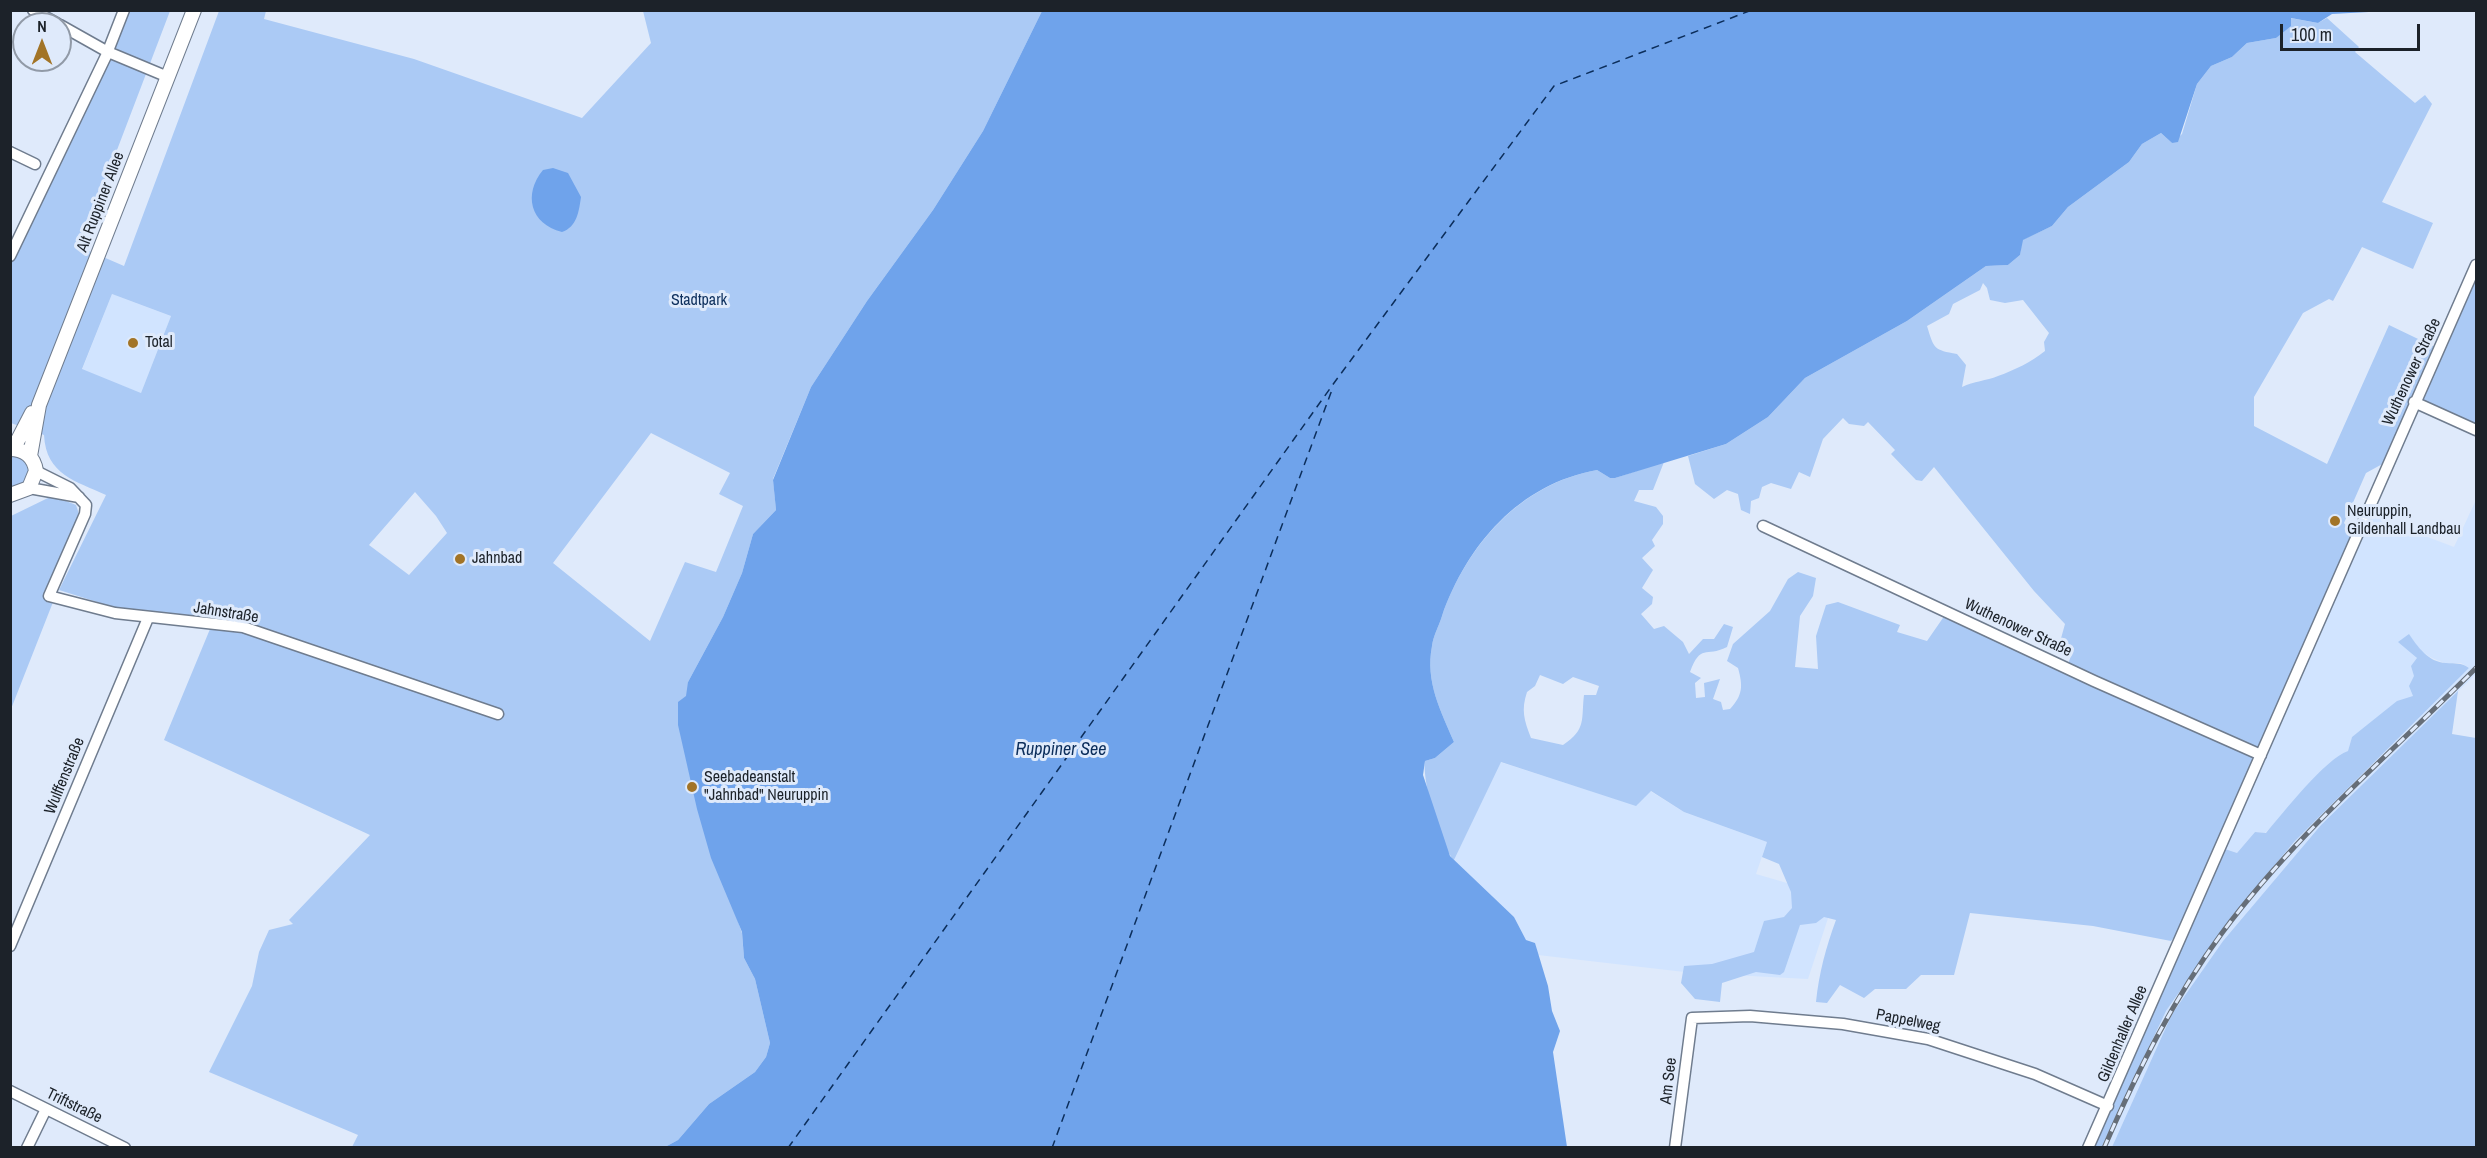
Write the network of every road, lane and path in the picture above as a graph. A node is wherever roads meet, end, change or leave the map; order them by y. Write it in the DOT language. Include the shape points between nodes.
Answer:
graph roads {
  1 [pos="124,10"];
  2 [pos="194,10"];
  3 [pos="72,32"];
  4 [pos="108,51"];
  5 [pos="168,77"];
  6 [pos="10,152"];
  7 [pos="35,164"];
  8 [pos="10,256"];
  9 [pos="2476,265"];
  10 [pos="2414,402"];
  11 [pos="39,405"];
  12 [pos="2476,430"];
  13 [pos="10,448"];
  14 [pos="30,456"];
  15 [pos="36,471"];
  16 [pos="17,494"];
  17 [pos="79,497"];
  18 [pos="1763,526"];
  19 [pos="148,618"];
  20 [pos="498,714"];
  21 [pos="2261,755"];
  22 [pos="2184,932"];
  23 [pos="10,946"];
  24 [pos="1692,1018"];
  25 [pos="10,1091"];
  26 [pos="2108,1106"];
  27 [pos="46,1109"];
  28 [pos="27,1148"];
  29 [pos="125,1148"];
  30 [pos="1675,1148"];
  31 [pos="2088,1148"];
  1 -- 4 [label="street"];
  2 -- 5 [label="main road, Alt Ruppiner Allee"];
  3 -- 4 [label="street"];
  4 -- 5 [label="street"];
  4 -- 8 [label="street"];
  5 -- 11 [label="main road, Alt Ruppiner Allee"];
  6 -- 7 [label="street"];
  9 -- 10 [label="street, Wuthenower Straße"];
  10 -- 12 [label="street"];
  10 -- 21 [label="street, Wuthenower Straße"];
  11 -- 13 [label="main road, Alt Ruppiner Allee"];
  11 -- 14 [label="main road, Alt Ruppiner Allee"];
  13 -- 14 [label="main road"];
  14 -- 15 [label="main road"];
  15 -- 16 [label="main road"];
  15 -- 17 [label="street" via="70,488"];
  16 -- 17 [label="street"];
  17 -- 19 [label="street, Jahnstraße" via="86,505 85,514 49,596"];
  18 -- 21 [label="street, Wuthenower Straße"];
  19 -- 20 [label="street, Jahnstraße" via="243,627"];
  19 -- 23 [label="street, Wulffenstraße"];
  21 -- 22 [label="street, Wuthenower Straße"];
  22 -- 26 [label="street, Gildenhaller Allee"];
  24 -- 26 [label="street, Pappelweg" via="1761,1017 1843,1024 1929,1039 2035,1074"];
  24 -- 30 [label="street, Am See"];
  25 -- 27 [label="street, Triftstraße"];
  26 -- 31 [label="street, Gildenhaller Allee"];
  27 -- 28 [label="street"];
  27 -- 29 [label="street, Triftstraße"];
}
